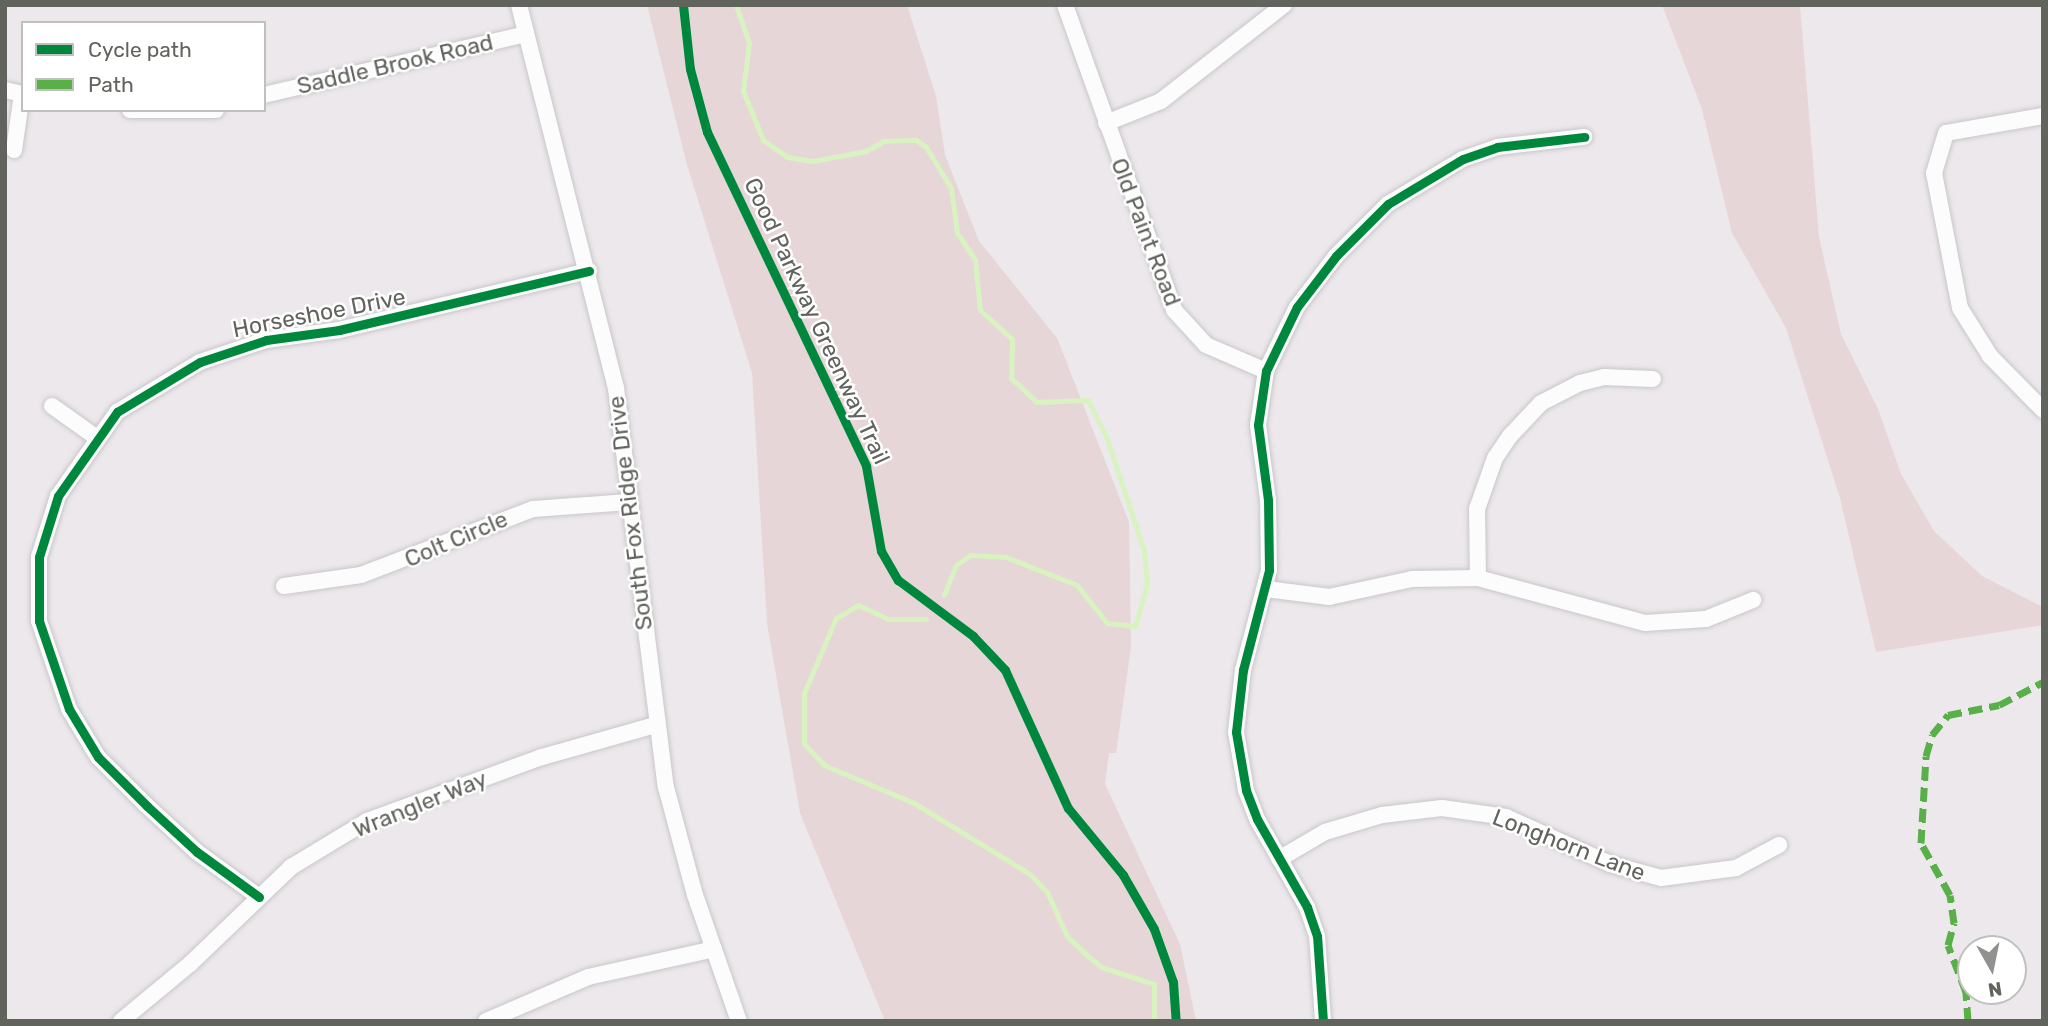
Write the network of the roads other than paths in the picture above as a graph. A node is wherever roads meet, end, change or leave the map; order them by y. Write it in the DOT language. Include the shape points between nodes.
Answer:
graph roads {
  1 [pos="519,5"];
  2 [pos="1065,5"];
  3 [pos="1284,5"];
  4 [pos="526,34"];
  5 [pos="266,95"];
  6 [pos="21,101"];
  7 [pos="2043,116"];
  8 [pos="1106,123"];
  9 [pos="1584,137"];
  10 [pos="14,150"];
  11 [pos="589,271"];
  12 [pos="1266,371"];
  13 [pos="1653,379"];
  14 [pos="52,405"];
  15 [pos="2043,410"];
  16 [pos="94,436"];
  17 [pos="629,502"];
  18 [pos="1478,578"];
  19 [pos="284,586"];
  20 [pos="1266,589"];
  21 [pos="1753,600"];
  22 [pos="655,726"];
  23 [pos="1779,845"];
  24 [pos="1279,859"];
  25 [pos="259,897"];
  26 [pos="714,949"];
  27 [pos="121,1021"];
  28 [pos="486,1021"];
  29 [pos="739,1021"];
  30 [pos="1322,1021"];
  1 -- 4 [label="street, South Fox Ridge Drive"];
  2 -- 8 [label="street, Old Paint Road"];
  3 -- 8 [label="street" via="1161,101"];
  4 -- 5 [label="street, Saddle Brook Road"];
  4 -- 11 [label="street, South Fox Ridge Drive"];
  6 -- 10 [label="street"];
  7 -- 15 [label="street" via="1946,132 1934,173 1960,308 1990,356"];
  8 -- 12 [label="street, Old Paint Road" via="1174,310 1206,345"];
  9 -- 12 [label="street" via="1497,147 1452,165 1388,204 1336,256 1297,307"];
  11 -- 16 [label="street, Horseshoe Drive" via="339,330 237,347 158,385 117,412"];
  11 -- 17 [label="street, South Fox Ridge Drive" via="616,388"];
  12 -- 20 [label="street" via="1258,425 1270,538"];
  13 -- 18 [label="street" via="1604,377 1580,383 1541,403 1510,436 1484,483 1477,509"];
  14 -- 16 [label="street"];
  16 -- 25 [label="street, Horseshoe Drive" via="58,496 40,557 39,621 56,681 99,757 197,852"];
  17 -- 19 [label="street, Colt Circle" via="533,509 465,531 383,568"];
  17 -- 22 [label="street, South Fox Ridge Drive"];
  18 -- 20 [label="street" via="1412,579 1329,597"];
  18 -- 21 [label="street" via="1645,623 1706,619"];
  20 -- 24 [label="street" via="1243,670 1237,732 1246,790"];
  22 -- 25 [label="street, Wrangler Way" via="565,749 367,821 291,867"];
  22 -- 26 [label="street, South Fox Ridge Drive" via="679,842"];
  23 -- 24 [label="street, Longhorn Lane" via="1710,876 1661,878 1610,864 1506,817 1442,808 1382,815 1325,832"];
  24 -- 30 [label="street" via="1317,936"];
  25 -- 27 [label="street, Wrangler Way"];
  26 -- 28 [label="street" via="588,977 544,991"];
  26 -- 29 [label="street, South Fox Ridge Drive"];
}
